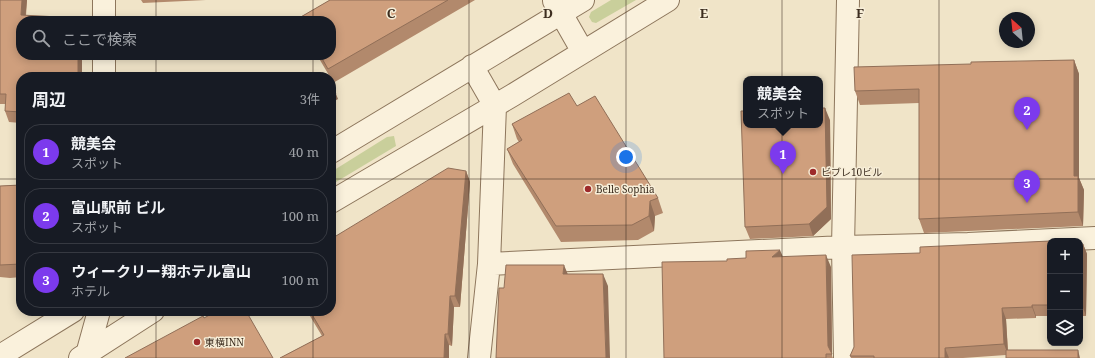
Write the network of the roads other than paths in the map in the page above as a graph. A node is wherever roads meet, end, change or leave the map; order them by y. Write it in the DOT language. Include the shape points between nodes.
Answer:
graph roads {
  1 [pos="104,0"];
  2 [pos="583,0"];
  3 [pos="668,0"];
  4 [pos="848,0"];
  5 [pos="557,7"];
  6 [pos="104,16"];
  7 [pos="583,52"];
  8 [pos="104,60"];
  9 [pos="472,66"];
  10 [pos="104,72"];
  11 [pos="495,106"];
  12 [pos="336,149"];
  13 [pos="336,199"];
  14 [pos="1095,238"];
  15 [pos="843,247"];
  16 [pos="489,264"];
  17 [pos="65,316"];
  18 [pos="97,316"];
  19 [pos="146,316"];
  20 [pos="0,356"];
  21 [pos="84,357"];
  22 [pos="479,358"];
  23 [pos="845,358"];
  1 -- 6 [label="street"];
  2 -- 5 [label="street"];
  3 -- 7 [label="street"];
  4 -- 15 [label="street"];
  5 -- 7 [label="street"];
  5 -- 9 [label="street"];
  7 -- 11 [label="street"];
  8 -- 10 [label="street"];
  9 -- 11 [label="street"];
  9 -- 12 [label="street"];
  11 -- 13 [label="street"];
  11 -- 16 [label="street"];
  14 -- 15 [label="street"];
  15 -- 16 [label="street"];
  15 -- 23 [label="street"];
  16 -- 22 [label="street"];
  17 -- 20 [label="street"];
  18 -- 21 [label="street"];
  19 -- 21 [label="street"];
}
